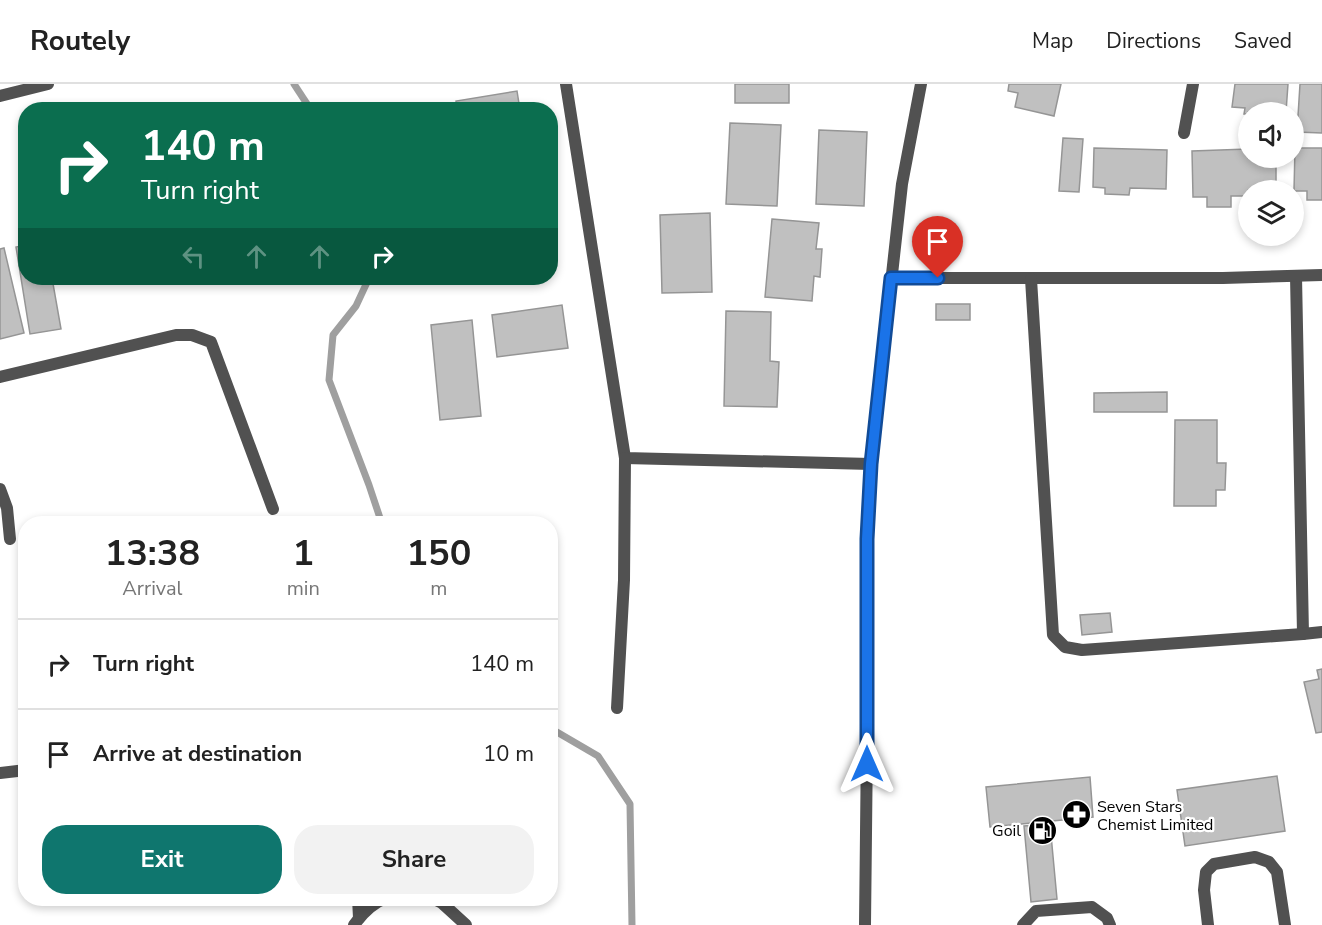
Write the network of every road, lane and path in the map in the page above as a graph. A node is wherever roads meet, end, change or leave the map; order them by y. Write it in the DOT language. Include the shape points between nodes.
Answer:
graph roads {
  1 [pos="48,84"];
  2 [pos="566,84"];
  3 [pos="921,84"];
  4 [pos="1193,84"];
  5 [pos="0,96"];
  6 [pos="1184,133"];
  7 [pos="1322,275"];
  8 [pos="1296,276"];
  9 [pos="891,278"];
  10 [pos="1031,279"];
  11 [pos="0,376"];
  12 [pos="625,458"];
  13 [pos="871,464"];
  14 [pos="0,489"];
  15 [pos="273,509"];
  16 [pos="10,539"];
  17 [pos="1322,632"];
  18 [pos="1303,634"];
  19 [pos="617,708"];
  20 [pos="18,771"];
  21 [pos="0,773"];
  22 [pos="358,906"];
  23 [pos="374,906"];
  24 [pos="445,906"];
  25 [pos="357,921"];
  26 [pos="466,925"];
  27 [pos="865,925"];
  28 [pos="1023,925"];
  29 [pos="1110,925"];
  30 [pos="1208,925"];
  31 [pos="1285,925"];
  1 -- 5 [label="street"];
  2 -- 12 [label="street"];
  3 -- 9 [label="street" via="902,184"];
  4 -- 6 [label="street"];
  7 -- 8 [label="street"];
  8 -- 10 [label="street"];
  8 -- 18 [label="street"];
  9 -- 10 [label="street"];
  9 -- 13 [label="street"];
  10 -- 18 [label="street" via="1053,635 1065,647 1082,650"];
  11 -- 15 [label="street" via="176,335 192,335 211,342"];
  12 -- 13 [label="street"];
  12 -- 19 [label="street"];
  13 -- 27 [label="street" via="867,539"];
  14 -- 16 [label="street" via="7,507"];
  17 -- 18 [label="street"];
  20 -- 21 [label="street"];
  22 -- 25 [label="street"];
  23 -- 25 [label="street"];
  24 -- 26 [label="street"];
  28 -- 29 [label="street" via="1036,911 1092,907"];
  30 -- 31 [label="street" via="1206,872 1214,864 1255,857 1269,862 1277,873"];
}
